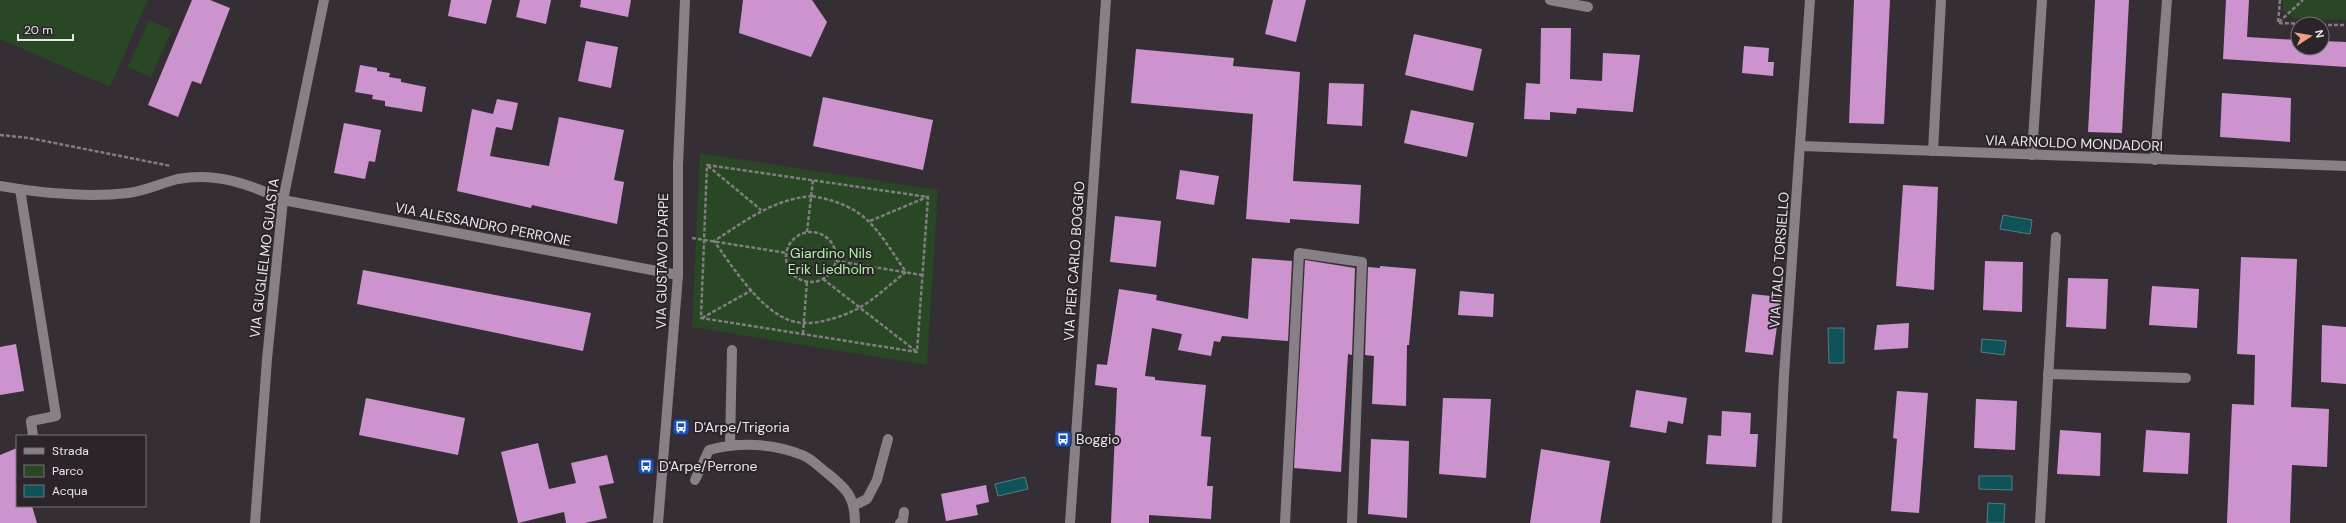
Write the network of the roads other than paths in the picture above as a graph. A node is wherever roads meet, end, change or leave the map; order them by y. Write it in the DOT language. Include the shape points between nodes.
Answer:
graph roads {
  1 [pos="324,0"];
  2 [pos="685,0"];
  3 [pos="1106,0"];
  4 [pos="1550,0"];
  5 [pos="1810,0"];
  6 [pos="1941,0"];
  7 [pos="2042,0"];
  8 [pos="2167,0"];
  9 [pos="1588,7"];
  10 [pos="1801,146"];
  11 [pos="1933,151"];
  12 [pos="2032,155"];
  13 [pos="2155,160"];
  14 [pos="2346,166"];
  15 [pos="0,186"];
  16 [pos="20,190"];
  17 [pos="283,200"];
  18 [pos="2056,237"];
  19 [pos="678,275"];
  20 [pos="732,350"];
  21 [pos="2048,374"];
  22 [pos="2186,378"];
  23 [pos="33,435"];
  24 [pos="888,439"];
  25 [pos="730,445"];
  26 [pos="695,480"];
  27 [pos="855,505"];
  28 [pos="904,512"];
  29 [pos="255,523"];
  30 [pos="658,523"];
  31 [pos="855,523"];
  32 [pos="900,523"];
  33 [pos="1070,523"];
  34 [pos="1285,523"];
  35 [pos="1352,523"];
  36 [pos="1777,523"];
  37 [pos="2040,523"];
  1 -- 17 [label="street, VIA GUGLIELMO GUASTA"];
  2 -- 19 [label="street, VIA GUSTAVO D'ARPE" via="678,165"];
  3 -- 33 [label="street, VIA PIER CARLO BOGGIO"];
  4 -- 9 [label="street"];
  5 -- 10 [label="street, VIA ITALO TORSIELLO"];
  6 -- 11 [label="street"];
  7 -- 12 [label="street"];
  8 -- 13 [label="street"];
  10 -- 11 [label="street, VIA ARNOLDO MONDADORI"];
  10 -- 36 [label="street, VIA ITALO TORSIELLO" via="1784,375"];
  11 -- 12 [label="street, VIA ARNOLDO MONDADORI"];
  12 -- 13 [label="street, VIA ARNOLDO MONDADORI"];
  13 -- 14 [label="street, VIA ARNOLDO MONDADORI"];
  15 -- 16 [label="street, VIA ALESSANDRO PERRONE"];
  16 -- 17 [label="street, VIA ALESSANDRO PERRONE" via="118,194 187,178 213,177 258,188"];
  16 -- 23 [label="street" via="56,416 31,421"];
  17 -- 19 [label="street, VIA ALESSANDRO PERRONE"];
  17 -- 29 [label="street, VIA GUGLIELMO GUASTA" via="267,359"];
  18 -- 21 [label="street"];
  19 -- 30 [label="street, VIA GUSTAVO D'ARPE"];
  20 -- 25 [label="street"];
  21 -- 22 [label="street"];
  21 -- 37 [label="street"];
  24 -- 27 [label="street" via="877,480 867,499"];
  25 -- 26 [label="street" via="709,450"];
  25 -- 27 [label="street" via="768,446 803,455 842,486"];
  27 -- 31 [label="street"];
  28 -- 32 [label="street"];
  34 -- 35 [label="street" via="1299,253 1362,262"];
}
